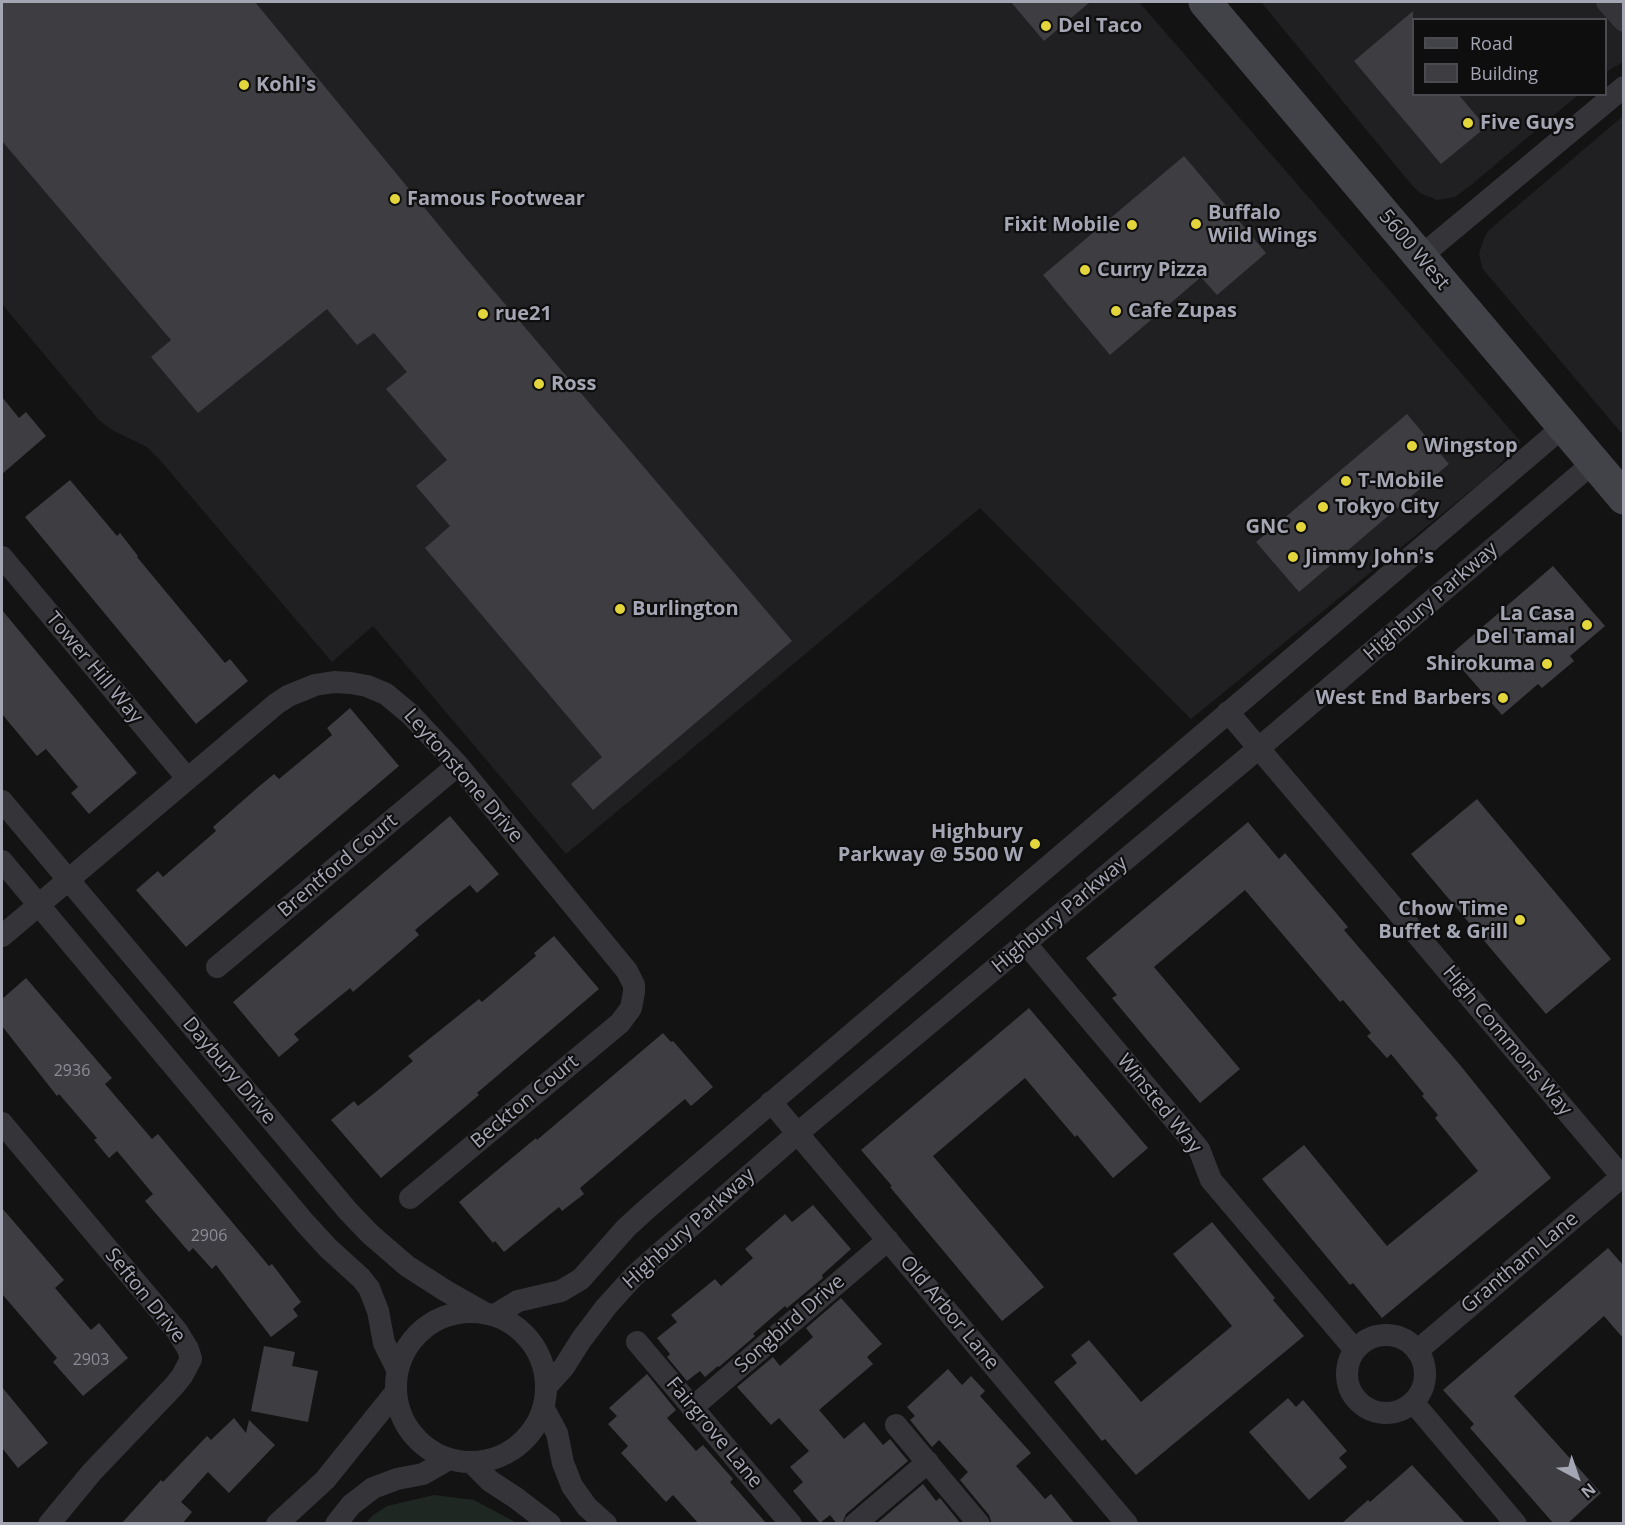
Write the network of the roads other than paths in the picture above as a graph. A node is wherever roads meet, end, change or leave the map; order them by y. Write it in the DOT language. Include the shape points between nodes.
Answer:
graph roads {
  1 [pos="1205,2"];
  2 [pos="1607,2"];
  3 [pos="1623,21"];
  4 [pos="1623,87"];
  5 [pos="1420,257"];
  6 [pos="1563,427"];
  7 [pos="1593,463"];
  8 [pos="1623,498"];
  9 [pos="2,557"];
  10 [pos="1228,712"];
  11 [pos="1259,748"];
  12 [pos="458,765"];
  13 [pos="187,778"];
  14 [pos="2,801"];
  15 [pos="2,861"];
  16 [pos="67,880"];
  17 [pos="38,905"];
  18 [pos="2,936"];
  19 [pos="1026,944"];
  20 [pos="218,967"];
  21 [pos="633,1000"];
  22 [pos="771,1102"];
  23 [pos="2,1124"];
  24 [pos="798,1133"];
  25 [pos="1623,1177"];
  26 [pos="410,1198"];
  27 [pos="888,1240"];
  28 [pos="489,1313"];
  29 [pos="637,1342"];
  30 [pos="1355,1350"];
  31 [pos="1417,1351"];
  32 [pos="397,1369"];
  33 [pos="395,1393"];
  34 [pos="545,1398"];
  35 [pos="1413,1402"];
  36 [pos="693,1408"];
  37 [pos="896,1425"];
  38 [pos="449,1459"];
  39 [pos="928,1462"];
  40 [pos="472,1463"];
  41 [pos="49,1524"];
  42 [pos="277,1524"];
  43 [pos="336,1524"];
  44 [pos="549,1524"];
  45 [pos="606,1524"];
  46 [pos="791,1524"];
  47 [pos="855,1524"];
  48 [pos="979,1524"];
  49 [pos="1127,1524"];
  50 [pos="1516,1524"];
  1 -- 5 [label="main road, 5600 West"];
  2 -- 3 [label="street"];
  4 -- 5 [label="street"];
  5 -- 6 [label="main road, 5600 West"];
  6 -- 7 [label="main road, 5600 West"];
  6 -- 10 [label="street, Highbury Parkway"];
  7 -- 8 [label="main road, 5600 West"];
  7 -- 11 [label="street, Highbury Parkway"];
  9 -- 13 [label="street, Tower Hill Way"];
  10 -- 11 [label="street, High Commons Way"];
  10 -- 22 [label="street, Highbury Parkway"];
  11 -- 19 [label="street, Highbury Parkway"];
  11 -- 25 [label="street, High Commons Way"];
  12 -- 13 [label="street, Leytonstone Drive" via="386,694 366,686 334,682 288,696"];
  12 -- 20 [label="street, Brentford Court"];
  12 -- 21 [label="street, Leytonstone Drive" via="627,971 634,985"];
  13 -- 16 [label="street, Leytonstone Drive"];
  14 -- 16 [label="street, Daybury Drive"];
  15 -- 17 [label="street, Daybury Drive"];
  16 -- 17 [label="street, Leytonstone Drive"];
  16 -- 28 [label="street, Daybury Drive" via="370,1234 446,1292"];
  17 -- 18 [label="street, Leytonstone Drive"];
  17 -- 32 [label="street, Daybury Drive" via="305,1223 369,1288 384,1343"];
  19 -- 24 [label="street, Highbury Parkway"];
  19 -- 30 [label="street, Winsted Way" via="1199,1149 1211,1180"];
  21 -- 26 [label="street, Beckton Court" via="620,1023"];
  22 -- 24 [label="street, Old Arbor Lane"];
  22 -- 28 [label="street, Highbury Parkway" via="626,1228 581,1279 561,1290"];
  23 -- 41 [label="street, Sefton Drive" via="177,1330 191,1359 174,1386 92,1472"];
  24 -- 27 [label="street, Old Arbor Lane"];
  24 -- 34 [label="street, Highbury Parkway" via="627,1283 593,1323"];
  25 -- 31 [label="street, Grantham Lane"];
  27 -- 36 [label="street, Songbird Drive"];
  27 -- 49 [label="street, Old Arbor Lane"];
  28 -- 32 [label="street" via="460,1312 439,1318 420,1331 406,1348"];
  28 -- 34 [label="street" via="512,1323 537,1350 544,1368"];
  29 -- 36 [label="street, Fairgrove Lane"];
  30 -- 31 [label="street" via="1366,1341 1394,1336"];
  30 -- 35 [label="street" via="1349,1361 1349,1387 1365,1407 1390,1413"];
  31 -- 35 [label="street" via="1425,1371 1420,1393"];
  32 -- 33 [label="street"];
  33 -- 38 [label="street" via="399,1411 418,1441"];
  33 -- 42 [label="street" via="330,1474"];
  34 -- 40 [label="street" via="533,1430 516,1447 495,1459"];
  34 -- 45 [label="street" via="572,1486"];
  35 -- 50 [label="street"];
  36 -- 46 [label="street, Fairgrove Lane"];
  37 -- 39 [label="street"];
  38 -- 40 [label="street"];
  38 -- 43 [label="street" via="423,1474 373,1488 351,1505"];
  39 -- 47 [label="street"];
  39 -- 48 [label="street"];
  40 -- 44 [label="street"];
}
